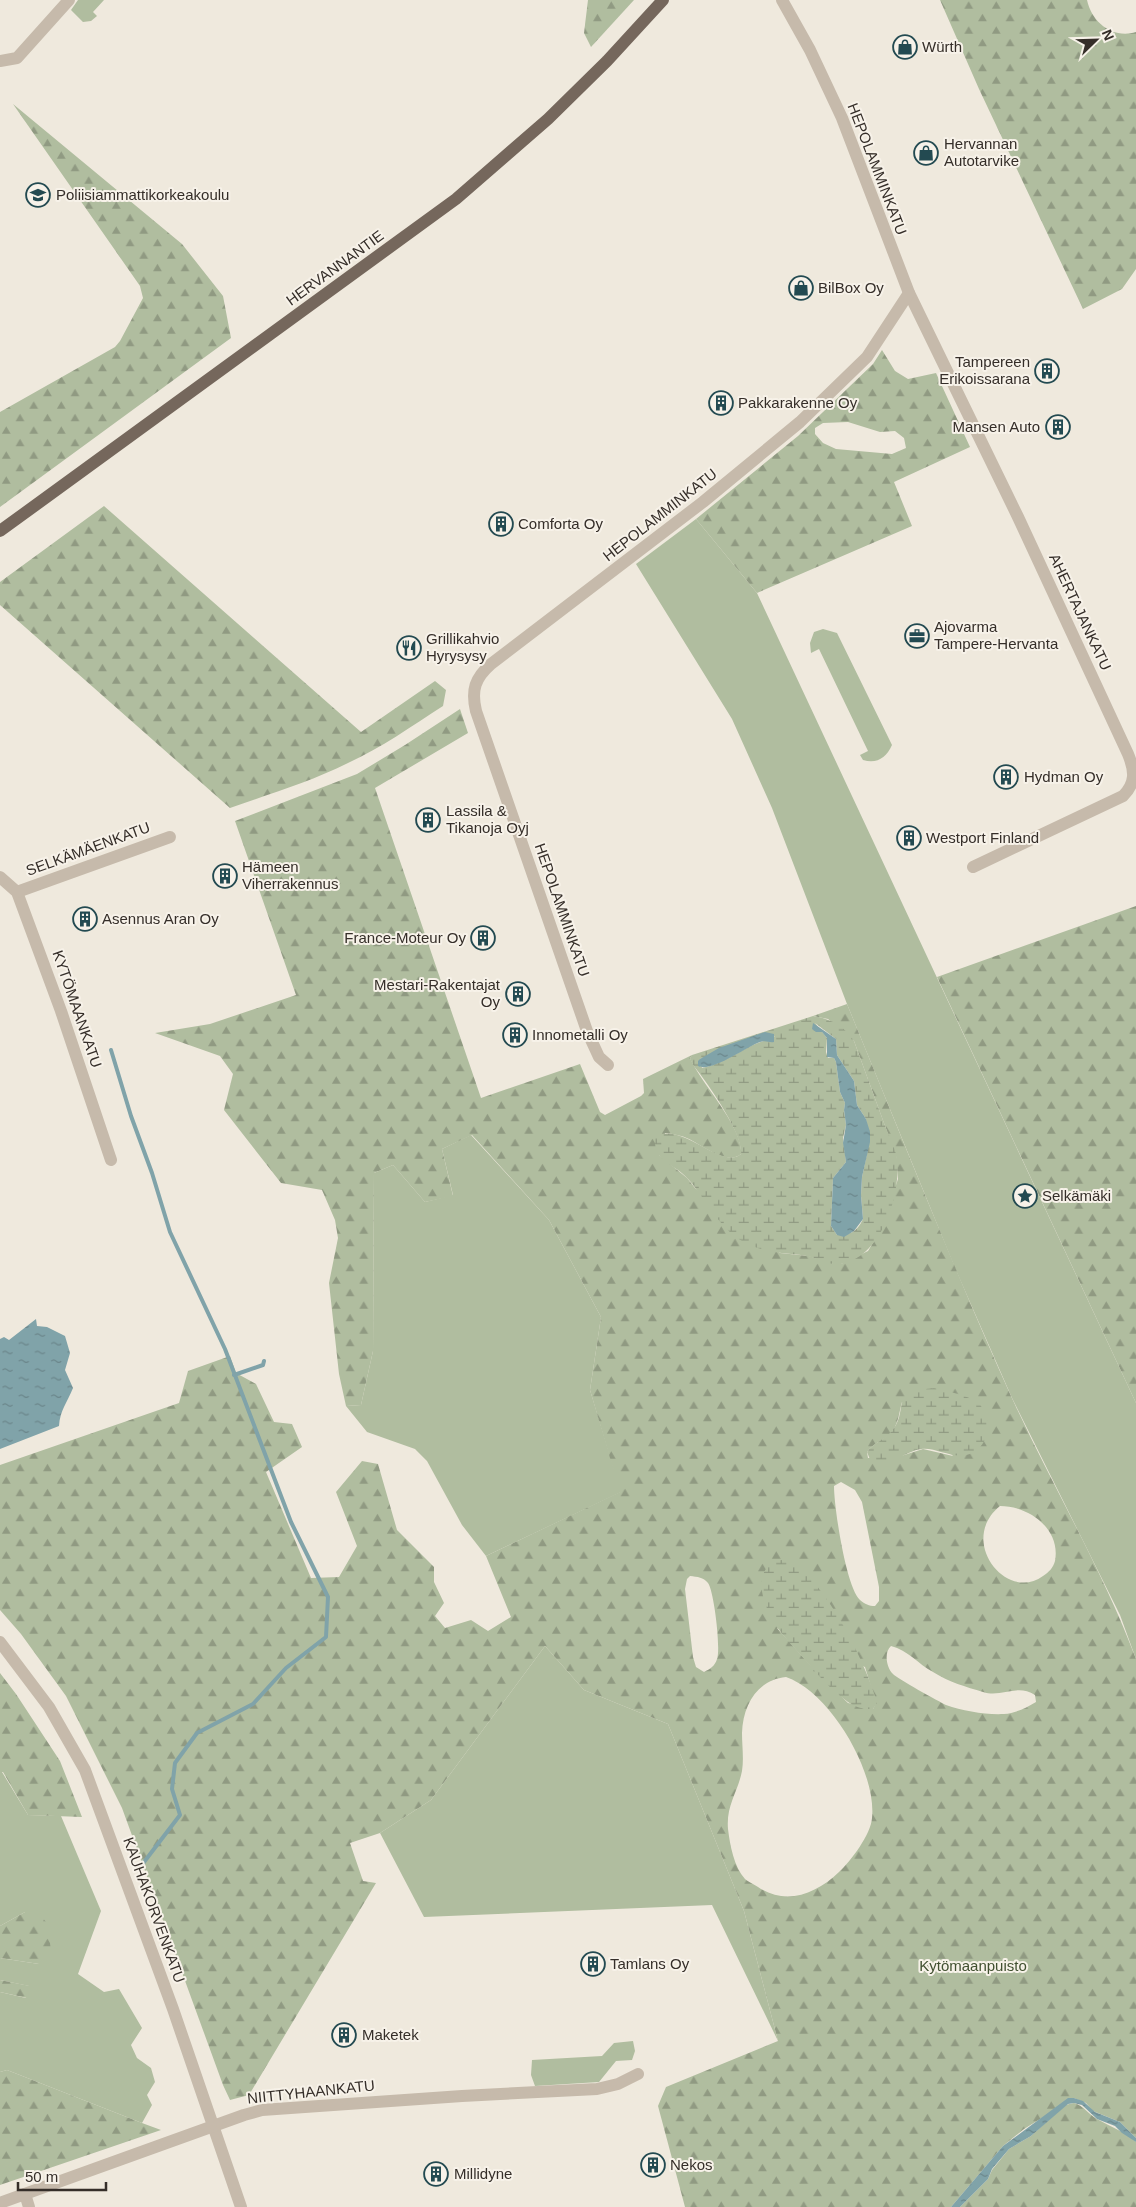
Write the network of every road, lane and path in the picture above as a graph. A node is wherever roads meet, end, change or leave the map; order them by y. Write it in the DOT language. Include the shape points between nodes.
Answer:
graph roads {
  1 [pos="69,0"];
  2 [pos="663,0"];
  3 [pos="782,0"];
  4 [pos="0,61"];
  5 [pos="909,293"];
  6 [pos="0,532"];
  7 [pos="170,837"];
  8 [pos="974,867"];
  9 [pos="0,877"];
  10 [pos="17,892"];
  11 [pos="608,1065"];
  12 [pos="110,1160"];
  13 [pos="0,1642"];
  14 [pos="638,2074"];
  15 [pos="213,2127"];
  16 [pos="25,2194"];
  17 [pos="0,2203"];
  18 [pos="29,2207"];
  19 [pos="241,2207"];
  1 -- 4 [label="street" via="18,58"];
  2 -- 6 [label="main road, HERVANNANTIE" via="607,62 548,119 456,199"];
  3 -- 5 [label="street, HEPOLAMMINKATU" via="842,118"];
  5 -- 8 [label="street, AHERTAJANKATU" via="1014,508 1134,771 1132,785 1123,796"];
  5 -- 11 [label="street, HEPOLAMMINKATU" via="866,357 800,422 710,497 491,664 476,680 473,698 476,711 587,1031 599,1058"];
  7 -- 10 [label="street, SELKÄMÄENKATU"];
  9 -- 10 [label="street, KYTÖMAANKATU"];
  10 -- 12 [label="street, KYTÖMAANKATU"];
  13 -- 15 [label="street, KAUHAKORVENKATU" via="50,1707 85,1770"];
  14 -- 15 [label="street, NIITTYHAANKATU" via="618,2084 597,2089 262,2110"];
  15 -- 16 [label="street, NIITTYHAANKATU"];
  15 -- 19 [label="street, KAUHAKORVENKATU"];
  16 -- 17 [label="street, NIITTYHAANKATU"];
  16 -- 18 [label="street"];
}
